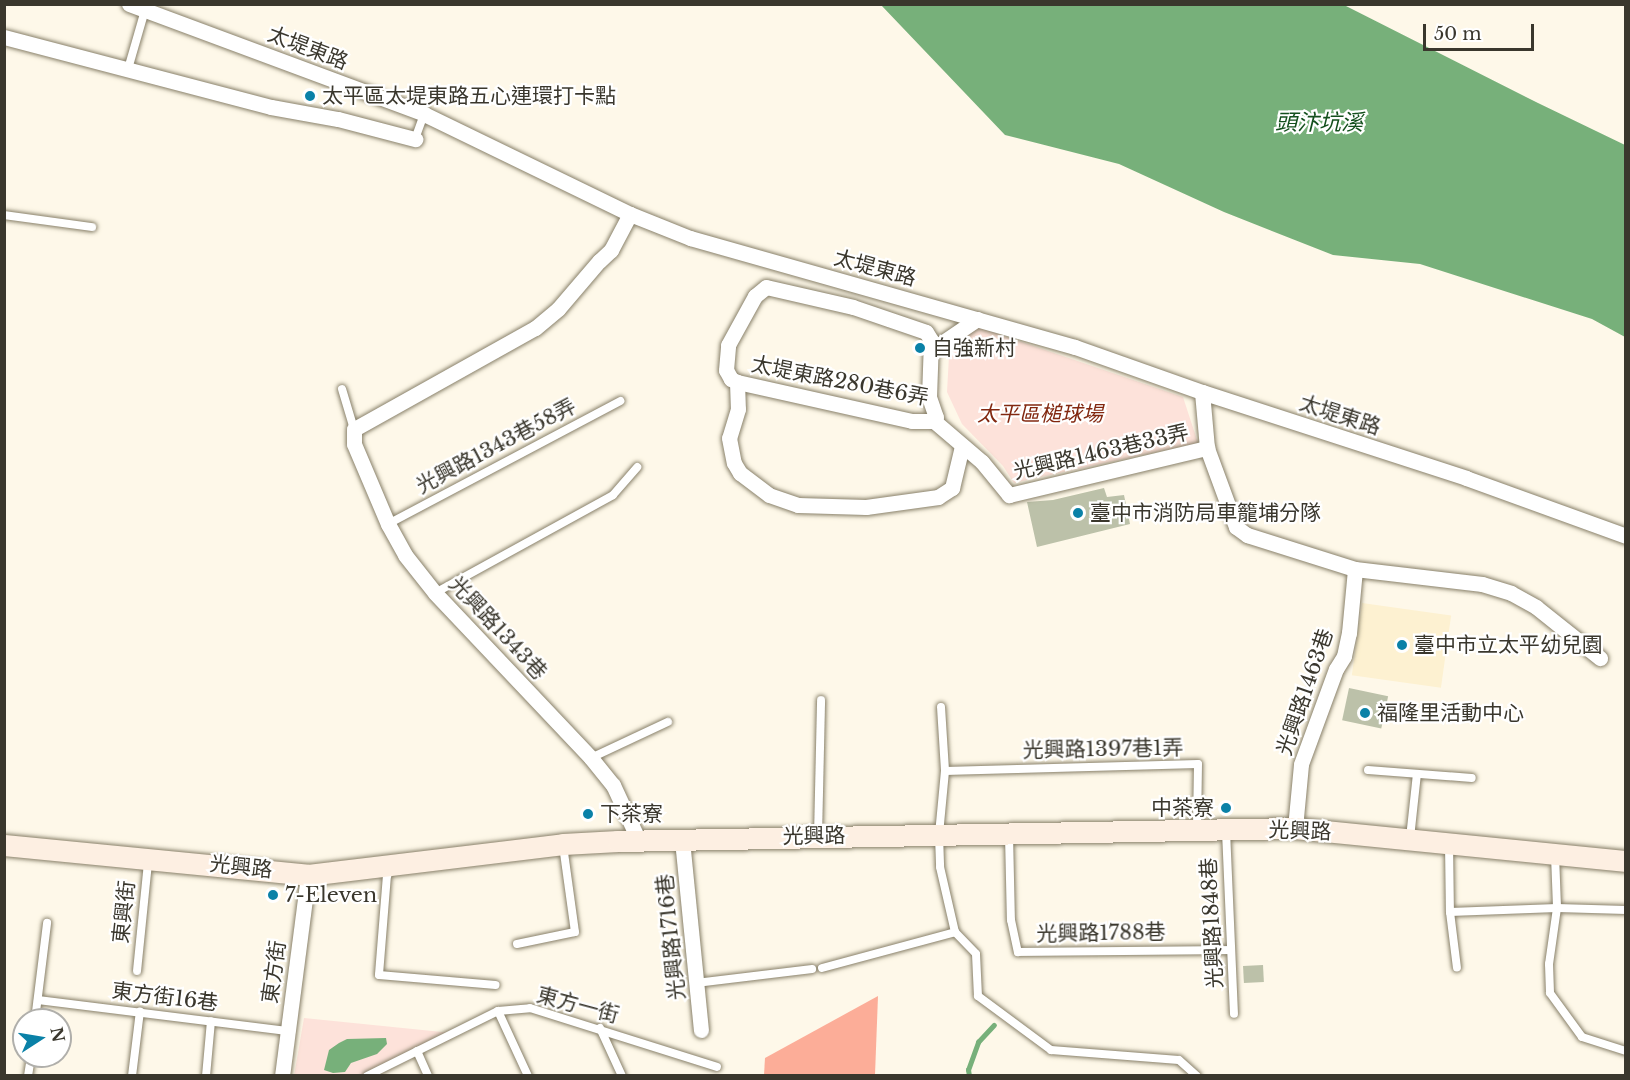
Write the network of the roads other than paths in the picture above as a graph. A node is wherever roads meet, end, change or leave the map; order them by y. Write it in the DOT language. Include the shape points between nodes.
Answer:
graph roads {
  1 [pos="129,4"];
  2 [pos="145,10"];
  3 [pos="4,37"];
  4 [pos="128,69"];
  5 [pos="424,114"];
  6 [pos="415,140"];
  7 [pos="630,214"];
  8 [pos="4,215"];
  9 [pos="92,227"];
  10 [pos="971,323"];
  11 [pos="930,351"];
  12 [pos="737,382"];
  13 [pos="342,390"];
  14 [pos="1202,392"];
  15 [pos="620,401"];
  16 [pos="934,421"];
  17 [pos="354,429"];
  18 [pos="962,446"];
  19 [pos="1207,448"];
  20 [pos="637,467"];
  21 [pos="387,524"];
  22 [pos="1626,536"];
  23 [pos="1355,569"];
  24 [pos="435,593"];
  25 [pos="1600,658"];
  26 [pos="821,700"];
  27 [pos="941,707"];
  28 [pos="668,722"];
  29 [pos="591,758"];
  30 [pos="1368,770"];
  31 [pos="945,771"];
  32 [pos="1418,774"];
  33 [pos="1472,778"];
  34 [pos="1295,828"];
  35 [pos="1197,829"];
  36 [pos="1226,830"];
  37 [pos="1009,833"];
  38 [pos="939,835"];
  39 [pos="818,836"];
  40 [pos="1410,839"];
  41 [pos="682,840"];
  42 [pos="639,841"];
  43 [pos="1449,842"];
  44 [pos="563,844"];
  45 [pos="4,845"];
  46 [pos="1555,854"];
  47 [pos="148,857"];
  48 [pos="1626,861"];
  49 [pos="384,867"];
  50 [pos="308,875"];
  51 [pos="1557,908"];
  52 [pos="1626,910"];
  53 [pos="1450,912"];
  54 [pos="47,923"];
  55 [pos="955,932"];
  56 [pos="517,944"];
  57 [pos="1231,950"];
  58 [pos="822,968"];
  59 [pos="1457,968"];
  60 [pos="812,969"];
  61 [pos="136,971"];
  62 [pos="696,983"];
  63 [pos="496,985"];
  64 [pos="38,1000"];
  65 [pos="37,1008"];
  66 [pos="140,1011"];
  67 [pos="498,1011"];
  68 [pos="1234,1014"];
  69 [pos="211,1021"];
  70 [pos="600,1028"];
  71 [pos="701,1030"];
  72 [pos="287,1031"];
  73 [pos="417,1051"];
  74 [pos="1626,1051"];
  75 [pos="717,1067"];
  76 [pos="132,1076"];
  77 [pos="206,1076"];
  78 [pos="282,1076"];
  79 [pos="367,1076"];
  80 [pos="428,1076"];
  81 [pos="528,1076"];
  82 [pos="622,1076"];
  83 [pos="1197,1076"];
  1 -- 2 [label="street, 太堤東路"];
  2 -- 4 [label="lane"];
  2 -- 5 [label="street, 太堤東路"];
  3 -- 4 [label="street"];
  4 -- 6 [label="street"];
  5 -- 6 [label="lane"];
  5 -- 7 [label="street, 太堤東路"];
  7 -- 10 [label="street, 太堤東路" via="690,238"];
  7 -- 17 [label="street" via="612,250 558,309 535,328"];
  8 -- 9 [label="lane"];
  10 -- 11 [label="street"];
  10 -- 14 [label="street, 太堤東路" via="1075,346"];
  11 -- 12 [label="street" via="931,340 926,332 853,307 766,287 754,296 728,345 726,370"];
  11 -- 16 [label="street" via="929,396"];
  12 -- 16 [label="street, 太堤東路280巷6弄" via="912,420"];
  12 -- 18 [label="street" via="738,409 729,438 734,463 740,473 769,495 798,505 896,505 938,497 952,488"];
  13 -- 17 [label="lane, 光興路1343巷"];
  14 -- 19 [label="street, 光興路1463巷33弄"];
  14 -- 22 [label="street, 太堤東路" via="1466,478"];
  15 -- 21 [label="lane, 光興路1343巷58弄"];
  16 -- 18 [label="street, 光興路1463巷33弄"];
  17 -- 21 [label="street, 光興路1343巷" via="357,456"];
  18 -- 19 [label="street, 光興路1463巷33弄" via="982,462 1009,495"];
  19 -- 23 [label="street, 光興路1463巷33弄" via="1236,527 1247,535"];
  20 -- 24 [label="lane" via="613,495"];
  21 -- 24 [label="street, 光興路1343巷"];
  23 -- 25 [label="street" via="1482,584 1511,593 1536,607"];
  23 -- 34 [label="street, 光興路1463巷" via="1344,656 1301,764"];
  24 -- 29 [label="street, 光興路1343巷"];
  26 -- 39 [label="lane"];
  27 -- 31 [label="lane"];
  28 -- 29 [label="lane"];
  29 -- 42 [label="street, 光興路1343巷" via="613,785"];
  30 -- 32 [label="lane"];
  31 -- 35 [label="lane, 光興路1397巷1弄" via="1198,764"];
  31 -- 38 [label="lane"];
  32 -- 33 [label="lane"];
  32 -- 40 [label="lane"];
  34 -- 36 [label="main road, 光興路"];
  34 -- 40 [label="main road, 光興路"];
  35 -- 36 [label="main road, 光興路"];
  35 -- 37 [label="main road, 光興路"];
  36 -- 57 [label="lane, 光興路1848巷"];
  37 -- 38 [label="main road, 光興路"];
  37 -- 57 [label="lane, 光興路1788巷" via="1011,921 1018,952"];
  38 -- 39 [label="main road, 光興路"];
  38 -- 55 [label="lane" via="940,867"];
  39 -- 41 [label="main road, 光興路"];
  40 -- 43 [label="main road, 光興路"];
  41 -- 42 [label="main road, 光興路"];
  41 -- 62 [label="street, 光興路1716巷"];
  42 -- 44 [label="main road, 光興路"];
  43 -- 46 [label="main road, 光興路"];
  43 -- 53 [label="lane"];
  44 -- 49 [label="main road, 光興路"];
  44 -- 56 [label="lane" via="575,932"];
  45 -- 47 [label="main road, 光興路"];
  46 -- 48 [label="main road, 光興路"];
  46 -- 51 [label="lane"];
  47 -- 50 [label="main road, 光興路"];
  47 -- 61 [label="lane, 東興街"];
  49 -- 50 [label="main road, 光興路"];
  49 -- 63 [label="lane" via="387,875 379,975"];
  50 -- 72 [label="street, 東方街"];
  51 -- 52 [label="lane"];
  51 -- 53 [label="lane"];
  51 -- 74 [label="lane" via="1549,964 1550,993 1582,1037"];
  53 -- 59 [label="lane"];
  54 -- 64 [label="lane"];
  55 -- 58 [label="lane"];
  55 -- 83 [label="lane" via="976,954 978,996 1051,1050 1179,1060"];
  57 -- 68 [label="lane, 光興路1848巷"];
  60 -- 62 [label="lane"];
  62 -- 71 [label="street, 光興路1716巷"];
  64 -- 65 [label="lane"];
  64 -- 66 [label="lane, 東方街16巷"];
  66 -- 69 [label="lane, 東方街16巷"];
  66 -- 76 [label="lane"];
  67 -- 70 [label="lane, 東方一街" via="530,1008"];
  67 -- 73 [label="lane, 東方一街"];
  67 -- 81 [label="lane"];
  69 -- 72 [label="lane, 東方街16巷"];
  69 -- 77 [label="lane"];
  70 -- 75 [label="lane, 東方一街"];
  70 -- 82 [label="lane"];
  72 -- 78 [label="street, 東方街"];
  73 -- 79 [label="lane, 東方一街"];
  73 -- 80 [label="lane"];
}
